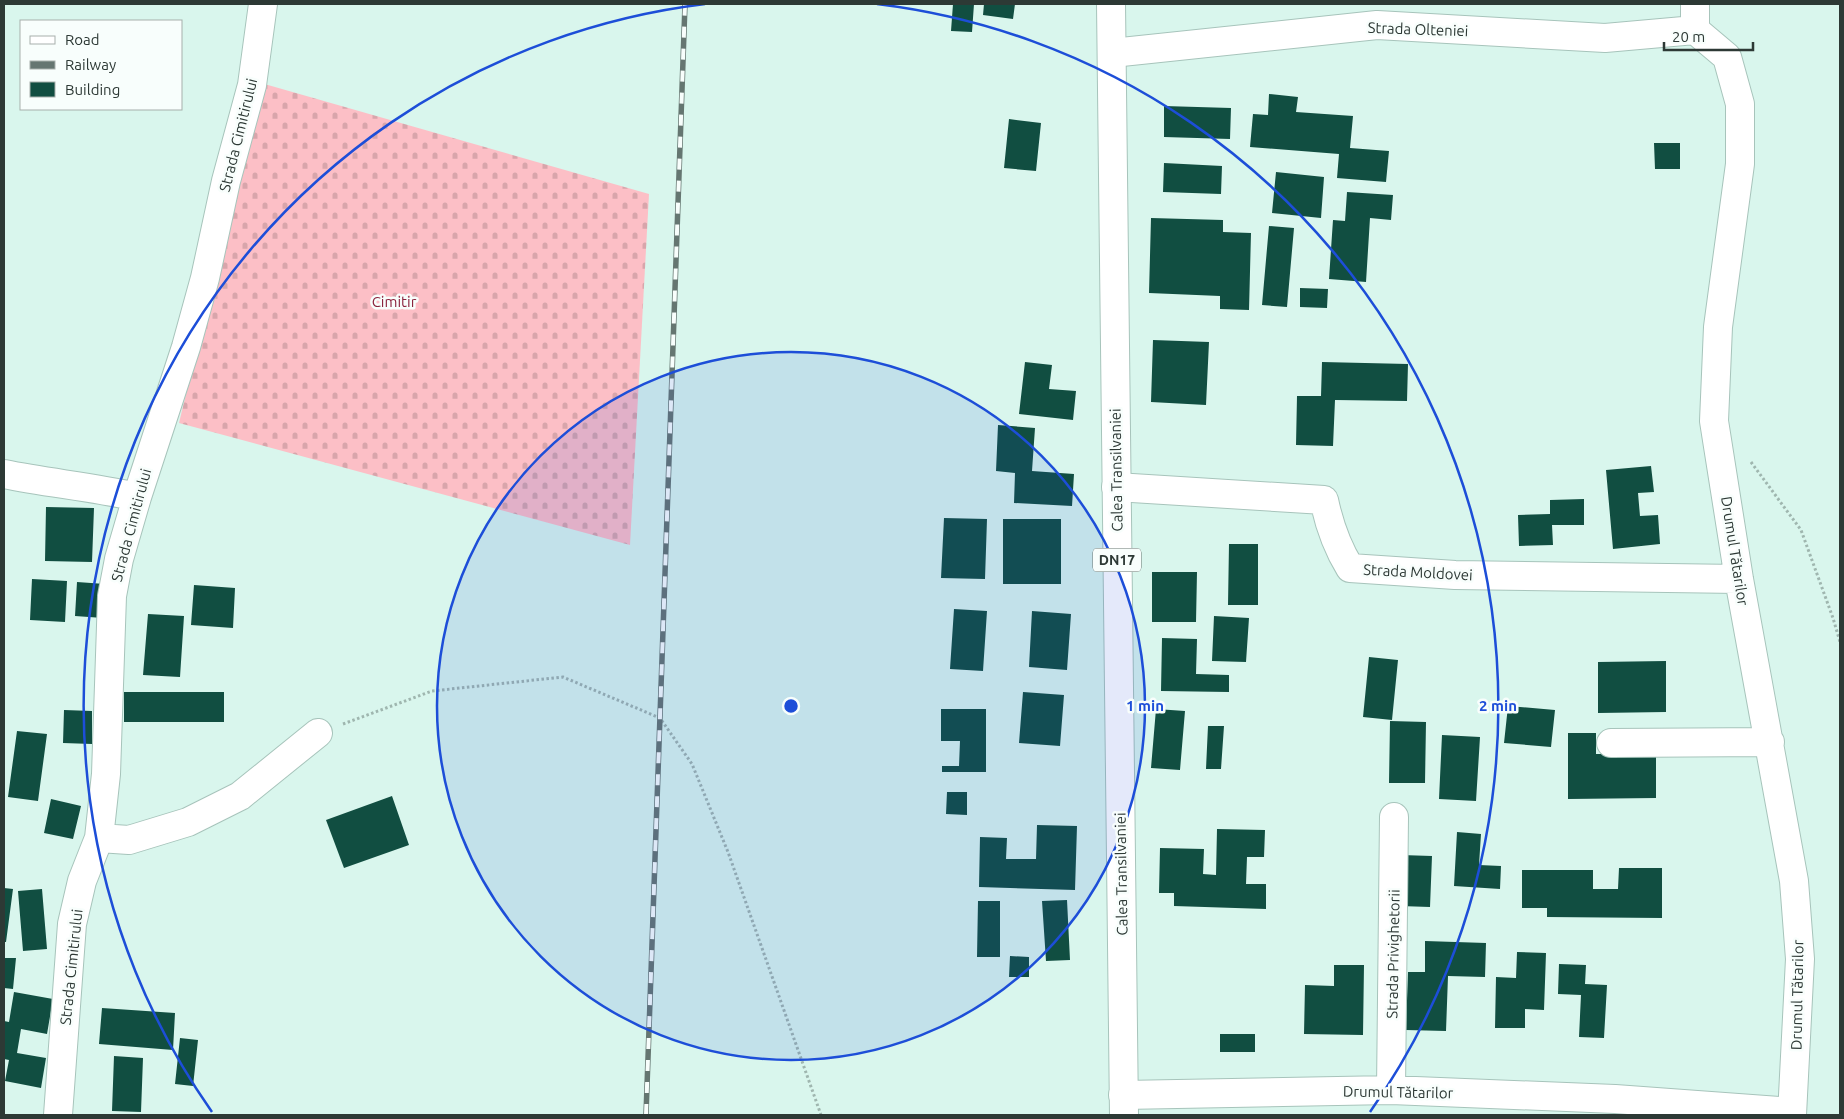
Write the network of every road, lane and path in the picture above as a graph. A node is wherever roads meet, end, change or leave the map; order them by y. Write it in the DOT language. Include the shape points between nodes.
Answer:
graph roads {
  1 [pos="263,4"];
  2 [pos="1111,4"];
  3 [pos="1695,17"];
  4 [pos="1112,52"];
  5 [pos="1750,461"];
  6 [pos="4,474"];
  7 [pos="1116,487"];
  8 [pos="137,497"];
  9 [pos="1739,579"];
  10 [pos="1840,642"];
  11 [pos="318,733"];
  12 [pos="1770,742"];
  13 [pos="1611,743"];
  14 [pos="1394,817"];
  15 [pos="99,838"];
  16 [pos="1391,1090"];
  17 [pos="1123,1105"];
  18 [pos="1792,1113"];
  19 [pos="58,1115"];
  20 [pos="821,1115"];
  1 -- 8 [label="main road, Strada Cimitirului" via="252,85 226,180 206,278"];
  2 -- 4 [label="main road, Calea Transilvaniei / DN17"];
  3 -- 4 [label="main road, Strada Olteniei" via="1605,38 1377,25"];
  3 -- 9 [label="main road, Drumul Tătarilor" via="1727,57 1740,104 1740,164 1718,327 1714,421"];
  4 -- 7 [label="main road, Calea Transilvaniei / DN17"];
  5 -- 10 [label="path" via="1800,530"];
  6 -- 8 [label="main road"];
  7 -- 9 [label="main road, Strada Moldovei" via="1324,500 1329,524 1350,568 1455,575"];
  7 -- 17 [label="main road, Calea Transilvaniei / DN17"];
  8 -- 15 [label="main road, Strada Cimitirului" via="112,596 106,774"];
  9 -- 12 [label="main road, Drumul Tătarilor"];
  11 -- 15 [label="main road" via="240,796 188,822 129,840"];
  11 -- 20 [label="path" via="432,691 563,676 660,718 692,764 703,790"];
  12 -- 13 [label="main road"];
  12 -- 18 [label="main road, Drumul Tătarilor" via="1794,881 1800,959"];
  14 -- 16 [label="main road, Strada Privighetorii"];
  15 -- 19 [label="main road, Strada Cimitirului" via="82,882 72,924"];
  16 -- 17 [label="main road, Drumul Tătarilor"];
  16 -- 18 [label="main road, Drumul Tătarilor" via="1615,1099"];
}
